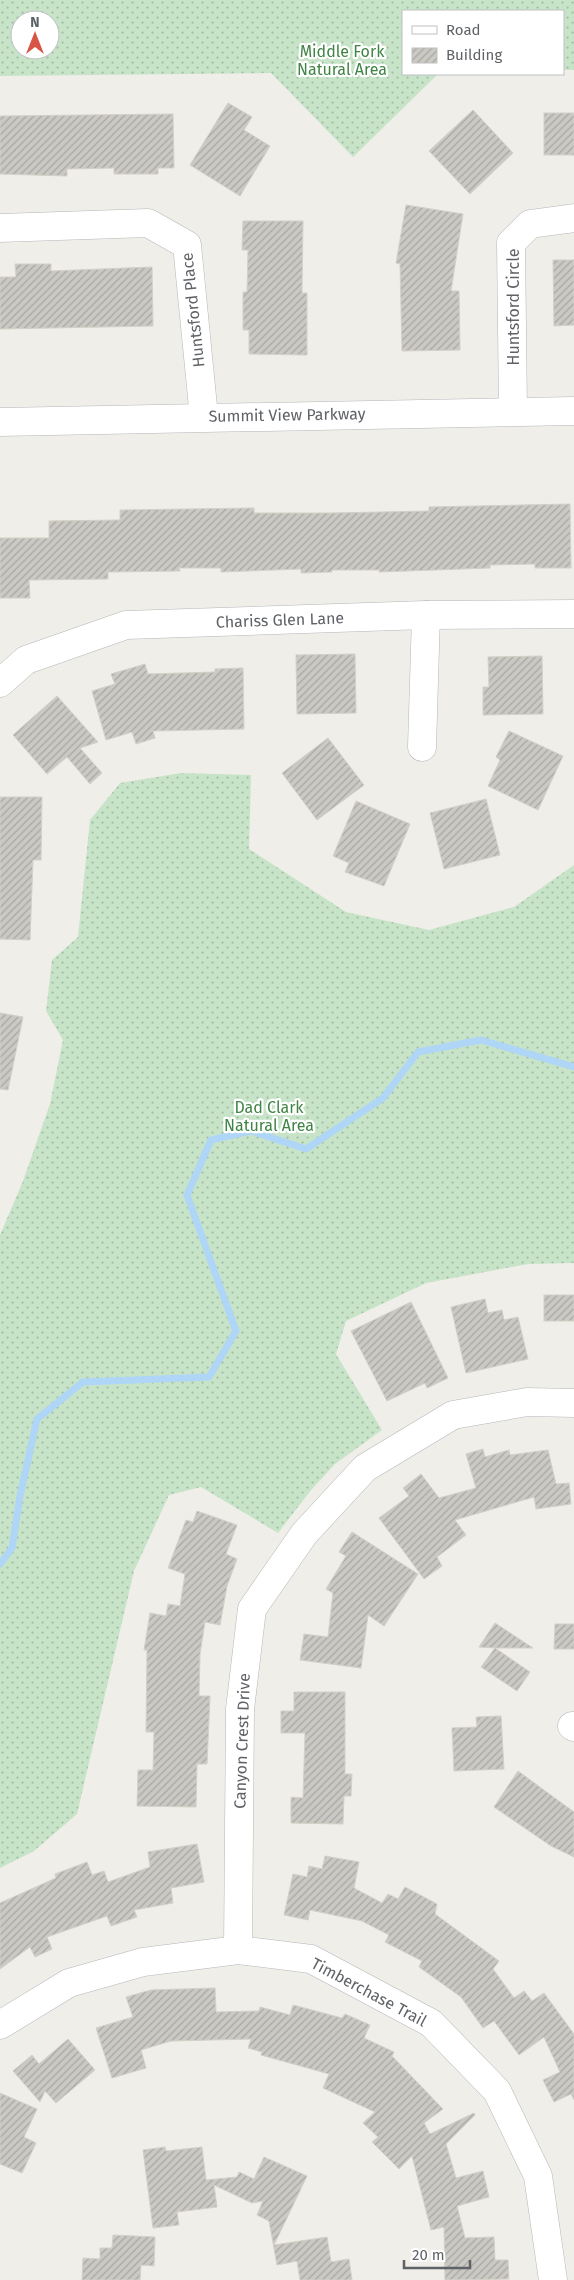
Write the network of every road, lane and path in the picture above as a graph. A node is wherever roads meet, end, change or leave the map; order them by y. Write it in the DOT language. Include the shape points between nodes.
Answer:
graph roads {
  1 [pos="574,218"];
  2 [pos="0,228"];
  3 [pos="574,410"];
  4 [pos="512,412"];
  5 [pos="204,417"];
  6 [pos="0,422"];
  7 [pos="574,614"];
  8 [pos="426,615"];
  9 [pos="0,683"];
  10 [pos="422,747"];
  11 [pos="574,1403"];
  12 [pos="238,1950"];
  13 [pos="0,2025"];
  14 [pos="553,2280"];
  1 -- 4 [label="street, Huntsford Circle" via="530,224 511,243"];
  2 -- 5 [label="street, Huntsford Place" via="148,223 187,245"];
  3 -- 4 [label="street, Summit View Parkway"];
  4 -- 5 [label="street, Summit View Parkway"];
  5 -- 6 [label="street, Summit View Parkway"];
  7 -- 8 [label="street, Chariss Glen Lane"];
  8 -- 9 [label="street, Chariss Glen Lane" via="126,625 26,660"];
  8 -- 10 [label="street"];
  11 -- 12 [label="street, Canyon Crest Drive" via="527,1402 453,1415 364,1468 304,1534 252,1609 240,1709"];
  12 -- 13 [label="street, Timberchase Trail" via="143,1962 69,1983"];
  12 -- 14 [label="street, Timberchase Trail" via="311,1959 430,2023 497,2091 538,2176"];
}
